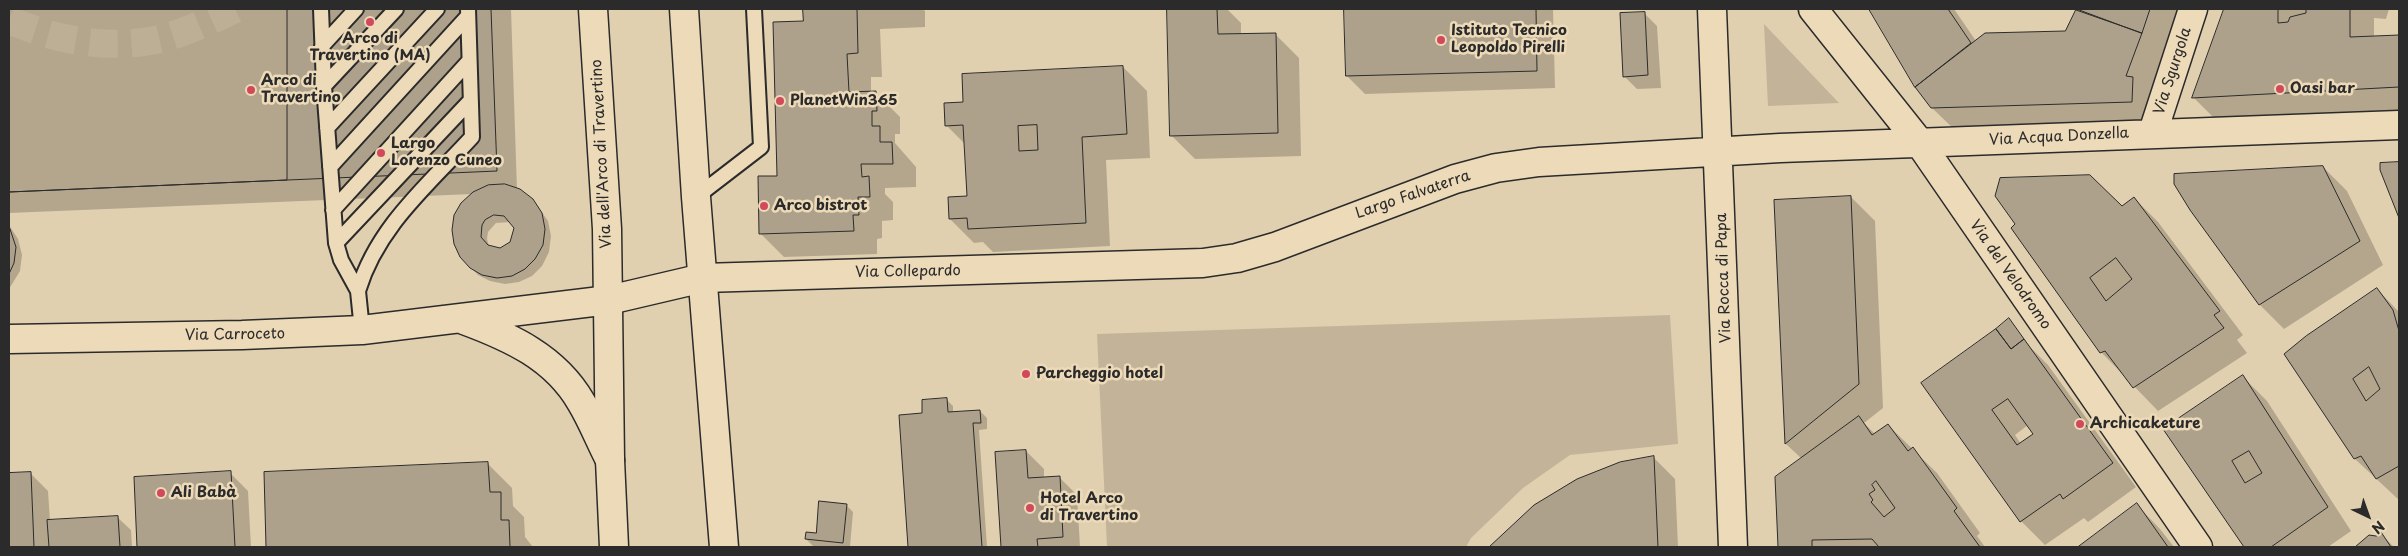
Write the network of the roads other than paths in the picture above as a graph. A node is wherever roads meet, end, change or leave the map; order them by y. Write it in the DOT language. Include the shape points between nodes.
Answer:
graph roads {
  1 [pos="321,9"];
  2 [pos="356,9"];
  3 [pos="396,9"];
  4 [pos="438,9"];
  5 [pos="593,9"];
  6 [pos="684,9"];
  7 [pos="754,9"];
  8 [pos="1712,9"];
  9 [pos="1813,9"];
  10 [pos="2193,9"];
  11 [pos="468,12"];
  12 [pos="322,46"];
  13 [pos="469,61"];
  14 [pos="324,86"];
  15 [pos="470,101"];
  16 [pos="2399,125"];
  17 [pos="327,128"];
  18 [pos="2152,132"];
  19 [pos="1919,142"];
  20 [pos="1718,150"];
  21 [pos="330,167"];
  22 [pos="696,197"];
  23 [pos="333,210"];
  24 [pos="336,243"];
  25 [pos="1114,267"];
  26 [pos="703,278"];
  27 [pos="358,291"];
  28 [pos="609,300"];
  29 [pos="460,319"];
  30 [pos="362,330"];
  31 [pos="9,339"];
  32 [pos="610,460"];
  33 [pos="614,547"];
  34 [pos="724,547"];
  35 [pos="1733,547"];
  36 [pos="2198,547"];
  1 -- 12 [label="lane"];
  2 -- 12 [label="lane"];
  3 -- 14 [label="lane"];
  4 -- 17 [label="lane"];
  5 -- 28 [label="street, Via dell'Arco di Travertino"];
  6 -- 22 [label="street"];
  7 -- 22 [label="lane" via="761,147"];
  8 -- 20 [label="street, Via Rocca di Papa"];
  9 -- 19 [label="street, Via del Velodromo"];
  10 -- 18 [label="street, Via Sgurgola"];
  11 -- 13 [label="lane"];
  11 -- 21 [label="lane"];
  12 -- 14 [label="lane"];
  13 -- 15 [label="lane"];
  13 -- 23 [label="lane"];
  14 -- 17 [label="lane"];
  15 -- 24 [label="lane"];
  15 -- 27 [label="lane" via="472,137 388,229 370,258"];
  16 -- 18 [label="street, Via Acqua Donzella"];
  17 -- 21 [label="lane"];
  18 -- 19 [label="street, Via Acqua Donzella"];
  19 -- 20 [label="street, Via Acqua Donzella"];
  19 -- 36 [label="street, Via del Velodromo"];
  20 -- 25 [label="street, Largo Falvaterra" via="1555,160 1496,168 1440,184 1275,247 1237,258 1203,263"];
  20 -- 35 [label="street, Via Rocca di Papa"];
  21 -- 23 [label="lane"];
  22 -- 26 [label="street"];
  23 -- 24 [label="lane"];
  24 -- 27 [label="lane" via="341,260"];
  25 -- 26 [label="street, Via Collepardo"];
  26 -- 28 [label="street"];
  26 -- 34 [label="street"];
  27 -- 30 [label="lane"];
  28 -- 29 [label="street, Via Carroceto"];
  28 -- 32 [label="street, Via dell'Arco di Travertino"];
  29 -- 30 [label="street, Via Carroceto"];
  29 -- 32 [label="street, Via Carroceto" via="517,342 555,368 581,401"];
  30 -- 31 [label="street, Via Carroceto"];
  32 -- 33 [label="street, Via dell'Arco di Travertino"];
}
